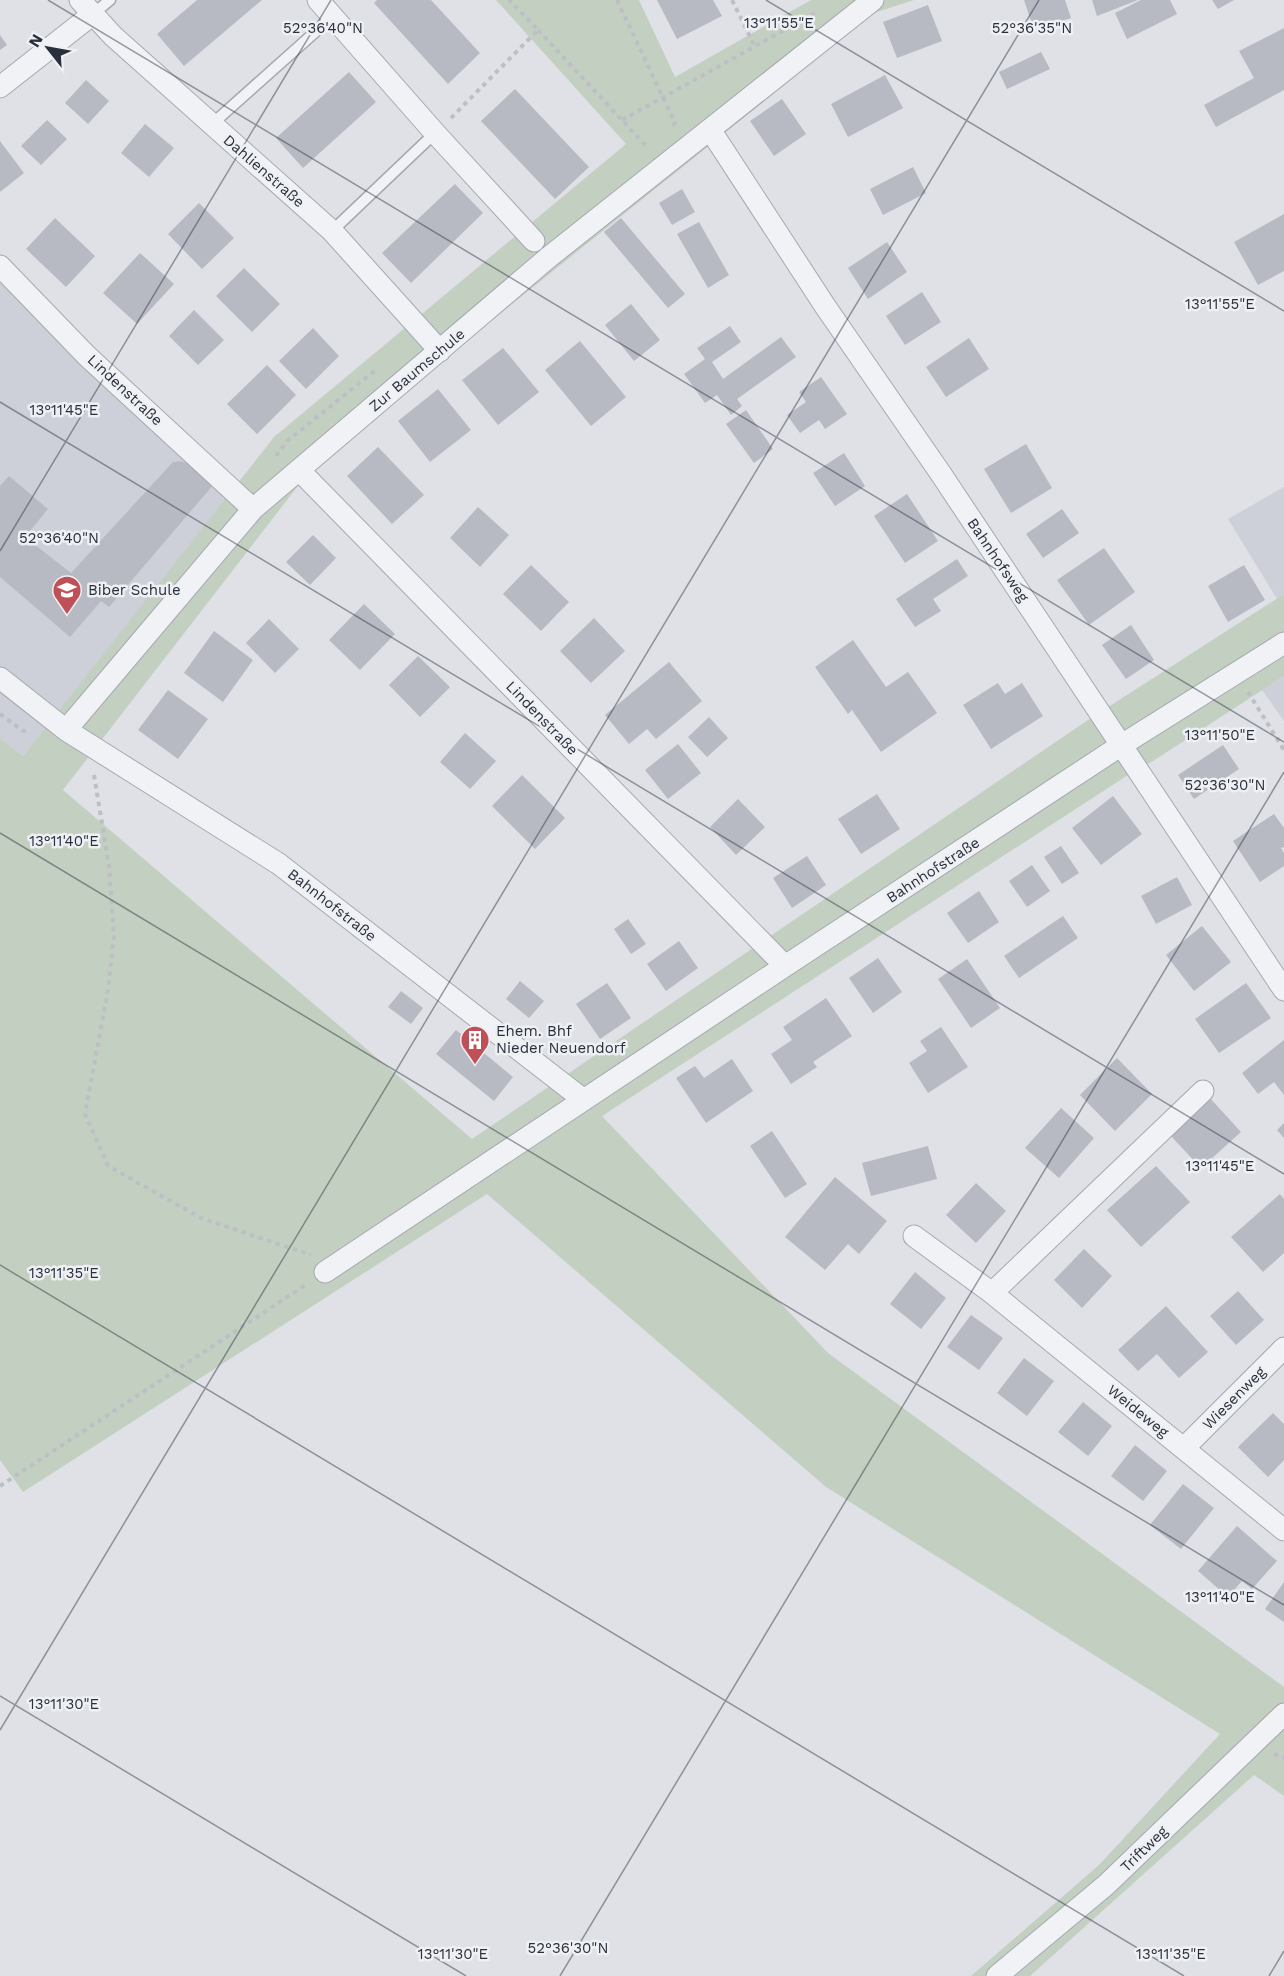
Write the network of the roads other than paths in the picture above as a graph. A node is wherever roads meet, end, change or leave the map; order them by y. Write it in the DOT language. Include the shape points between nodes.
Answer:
graph roads {
  1 [pos="110,0"];
  2 [pos="318,0"];
  3 [pos="873,0"];
  4 [pos="86,7"];
  5 [pos="332,17"];
  6 [pos="0,87"];
  7 [pos="211,125"];
  8 [pos="711,130"];
  9 [pos="435,133"];
  10 [pos="332,231"];
  11 [pos="534,241"];
  12 [pos="0,266"];
  13 [pos="440,351"];
  14 [pos="299,470"];
  15 [pos="253,509"];
  16 [pos="1284,643"];
  17 [pos="0,678"];
  18 [pos="66,730"];
  19 [pos="1120,746"];
  20 [pos="785,966"];
  21 [pos="1284,990"];
  22 [pos="1203,1091"];
  23 [pos="584,1100"];
  24 [pos="914,1236"];
  25 [pos="331,1268"];
  26 [pos="992,1293"];
  27 [pos="1284,1348"];
  28 [pos="1184,1448"];
  29 [pos="1284,1530"];
  30 [pos="1284,1714"];
  31 [pos="997,1976"];
  1 -- 4 [label="lane"];
  2 -- 5 [label="street"];
  3 -- 8 [label="street, Zur Baumschule"];
  4 -- 6 [label="street"];
  4 -- 7 [label="street, Dahlienstraße"];
  5 -- 7 [label="lane"];
  5 -- 9 [label="street"];
  7 -- 10 [label="street, Dahlienstraße"];
  8 -- 13 [label="street, Zur Baumschule" via="549,257"];
  8 -- 19 [label="street, Bahnhofsweg"];
  9 -- 10 [label="lane"];
  9 -- 11 [label="street"];
  10 -- 13 [label="street, Dahlienstraße"];
  12 -- 15 [label="street, Lindenstraße" via="87,356"];
  13 -- 14 [label="street, Zur Baumschule"];
  14 -- 15 [label="street, Zur Baumschule"];
  14 -- 20 [label="street, Lindenstraße"];
  15 -- 18 [label="street, Zur Baumschule"];
  16 -- 19 [label="street, Bahnhofstraße"];
  17 -- 18 [label="street"];
  18 -- 23 [label="street, Bahnhofstraße" via="279,864"];
  19 -- 20 [label="street, Bahnhofstraße"];
  19 -- 21 [label="street, Bahnhofsweg"];
  20 -- 23 [label="street, Bahnhofstraße"];
  22 -- 26 [label="street"];
  23 -- 25 [label="street, Bahnhofstraße"];
  24 -- 26 [label="street, Weideweg"];
  26 -- 28 [label="street, Weideweg"];
  27 -- 28 [label="street, Wiesenweg"];
  28 -- 29 [label="street, Weideweg"];
  30 -- 31 [label="street, Triftweg" via="1106,1885"];
}
